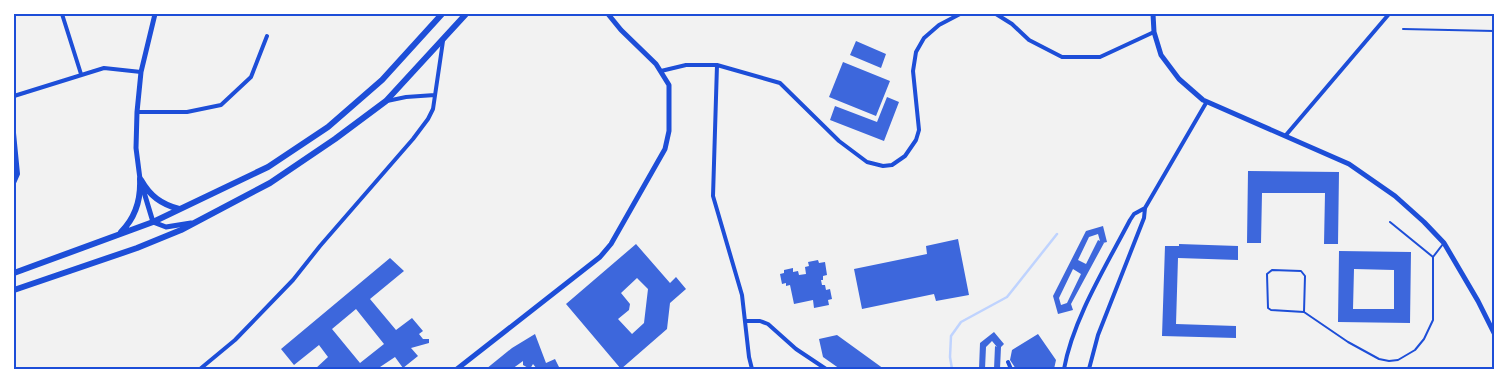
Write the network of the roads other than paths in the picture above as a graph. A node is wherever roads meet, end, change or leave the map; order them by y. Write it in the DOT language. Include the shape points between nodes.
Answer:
graph roads {
  1 [pos="62,14"];
  2 [pos="155,14"];
  3 [pos="442,14"];
  4 [pos="466,14"];
  5 [pos="608,14"];
  6 [pos="960,14"];
  7 [pos="996,14"];
  8 [pos="1153,14"];
  9 [pos="1390,14"];
  10 [pos="1403,29"];
  11 [pos="1494,31"];
  12 [pos="1154,32"];
  13 [pos="267,36"];
  14 [pos="443,41"];
  15 [pos="717,65"];
  16 [pos="661,71"];
  17 [pos="141,72"];
  18 [pos="81,74"];
  19 [pos="435,95"];
  20 [pos="14,96"];
  21 [pos="386,101"];
  22 [pos="1206,102"];
  23 [pos="137,112"];
  24 [pos="14,133"];
  25 [pos="1286,135"];
  26 [pos="140,179"];
  27 [pos="14,183"];
  28 [pos="1145,208"];
  29 [pos="179,209"];
  30 [pos="153,222"];
  31 [pos="1390,222"];
  32 [pos="194,223"];
  33 [pos="120,233"];
  34 [pos="1444,242"];
  35 [pos="1434,257"];
  36 [pos="14,273"];
  37 [pos="14,290"];
  38 [pos="1304,312"];
  39 [pos="746,321"];
  40 [pos="1494,333"];
  41 [pos="1008,362"];
  42 [pos="200,369"];
  43 [pos="457,369"];
  44 [pos="752,369"];
  45 [pos="826,369"];
  46 [pos="1011,369"];
  47 [pos="1064,369"];
  48 [pos="1089,369"];
  1 -- 18 [label="street"];
  2 -- 17 [label="street"];
  3 -- 29 [label="main road" via="382,80 328,128 268,167"];
  4 -- 14 [label="main road"];
  5 -- 16 [label="street"];
  6 -- 15 [label="street" via="939,25 924,38 916,52 913,70 920,130 905,156 892,165 867,162 839,141 780,83"];
  7 -- 12 [label="street" via="1029,40 1062,57 1100,57"];
  8 -- 12 [label="street"];
  9 -- 25 [label="street"];
  10 -- 11 [label="lane"];
  12 -- 22 [label="street" via="1166,64"];
  13 -- 23 [label="street" via="252,77 221,105 187,112"];
  14 -- 19 [label="street"];
  14 -- 21 [label="main road"];
  15 -- 16 [label="street" via="686,65"];
  15 -- 39 [label="street" via="713,196 738,279"];
  16 -- 43 [label="street" via="669,85 669,131 665,149 612,244 600,257"];
  17 -- 18 [label="street" via="104,68"];
  17 -- 23 [label="street"];
  18 -- 20 [label="street"];
  19 -- 21 [label="street"];
  19 -- 42 [label="street" via="433,109 423,126 293,280 235,340"];
  21 -- 32 [label="main road" via="270,183"];
  22 -- 25 [label="street"];
  22 -- 28 [label="street"];
  23 -- 26 [label="street" via="136,148"];
  24 -- 27 [label="street" via="18,174"];
  25 -- 34 [label="street" via="1357,170 1395,196"];
  26 -- 29 [label="main road" via="156,199"];
  26 -- 30 [label="street"];
  26 -- 33 [label="main road" via="134,215"];
  28 -- 47 [label="street" via="1130,220 1076,326"];
  28 -- 48 [label="street" via="1144,218 1098,335"];
  29 -- 30 [label="main road"];
  30 -- 32 [label="street" via="166,227"];
  30 -- 33 [label="main road"];
  31 -- 35 [label="lane"];
  32 -- 37 [label="main road" via="137,248"];
  33 -- 36 [label="main road"];
  34 -- 35 [label="lane"];
  34 -- 40 [label="street"];
  35 -- 38 [label="lane" via="1432,320 1415,350 1398,360 1379,359"];
  38 -- 38 [label="lane" via="1304,273 1269,271 1268,308"];
  39 -- 44 [label="street"];
  39 -- 45 [label="street" via="768,324 796,349"];
  41 -- 46 [label="street"];
}
